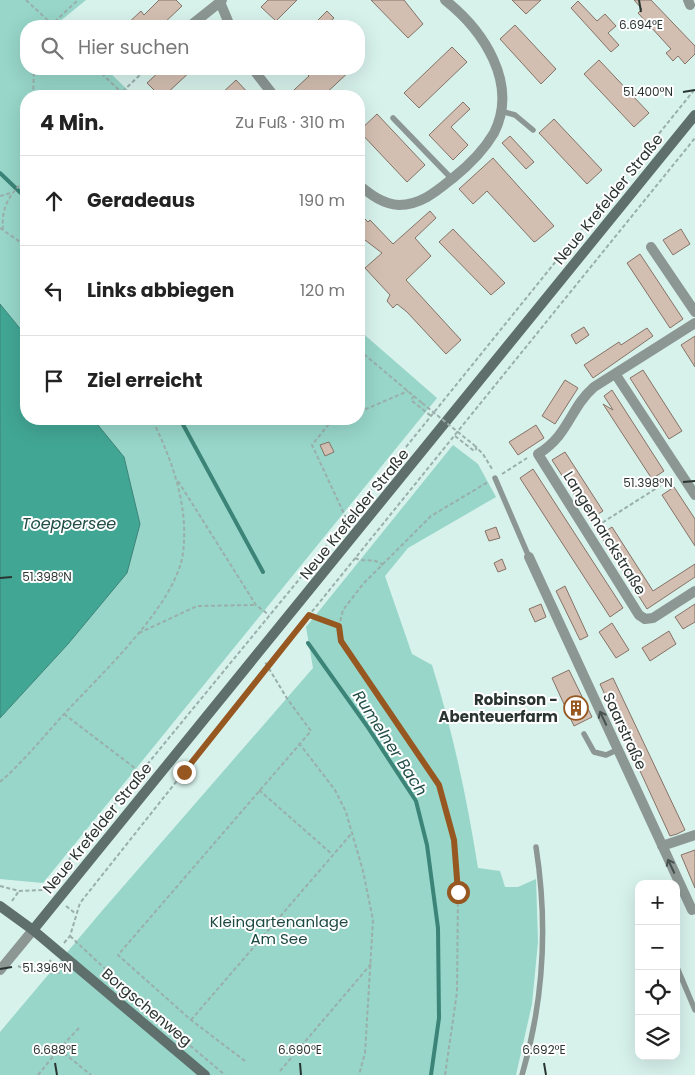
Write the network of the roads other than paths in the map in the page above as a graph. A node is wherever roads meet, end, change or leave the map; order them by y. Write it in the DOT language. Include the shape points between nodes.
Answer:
graph roads {
  1 [pos="445,0"];
  2 [pos="459,0"];
  3 [pos="221,1"];
  4 [pos="460,12"];
  5 [pos="197,20"];
  6 [pos="228,20"];
  7 [pos="258,75"];
  8 [pos="269,90"];
  9 [pos="500,111"];
  10 [pos="695,115"];
  11 [pos="393,118"];
  12 [pos="533,130"];
  13 [pos="452,179"];
  14 [pos="365,190"];
  15 [pos="652,247"];
  16 [pos="695,312"];
  17 [pos="695,323"];
  18 [pos="616,374"];
  19 [pos="495,478"];
  20 [pos="695,495"];
  21 [pos="529,557"];
  22 [pos="695,591"];
  23 [pos="584,734"];
  24 [pos="617,750"];
  25 [pos="695,835"];
  26 [pos="662,846"];
  27 [pos="536,847"];
  28 [pos="0,906"];
  29 [pos="693,913"];
  30 [pos="33,930"];
  31 [pos="0,970"];
  32 [pos="678,970"];
  33 [pos="695,1010"];
  34 [pos="205,1075"];
  35 [pos="522,1075"];
  1 -- 4 [label="street"];
  2 -- 4 [label="street"];
  3 -- 5 [label="street"];
  3 -- 6 [label="street"];
  4 -- 9 [label="street" via="494,59 501,81"];
  7 -- 8 [label="street"];
  9 -- 12 [label="lane" via="515,114"];
  9 -- 13 [label="street" via="493,133 483,148"];
  10 -- 30 [label="main road, Neue Krefelder Straße"];
  11 -- 13 [label="lane"];
  13 -- 14 [label="street" via="415,203 398,205 374,198"];
  15 -- 16 [label="street"];
  17 -- 18 [label="street"];
  18 -- 20 [label="street"];
  18 -- 22 [label="street, Langemarckstraße" via="584,396 563,433 538,454 639,615 645,619 653,618"];
  19 -- 21 [label="lane"];
  24 -- 21 [label="street, Saarstraße, one-way"];
  23 -- 24 [label="lane" via="594,752 606,755"];
  24 -- 26 [label="street, Saarstraße"];
  25 -- 26 [label="street"];
  29 -- 26 [label="street, Saarstraße, one-way"];
  27 -- 35 [label="lane" via="544,944 539,1000"];
  28 -- 30 [label="main road, Borgschenweg"];
  30 -- 31 [label="street"];
  30 -- 34 [label="main road, Borgschenweg"];
  32 -- 33 [label="lane"];
}
